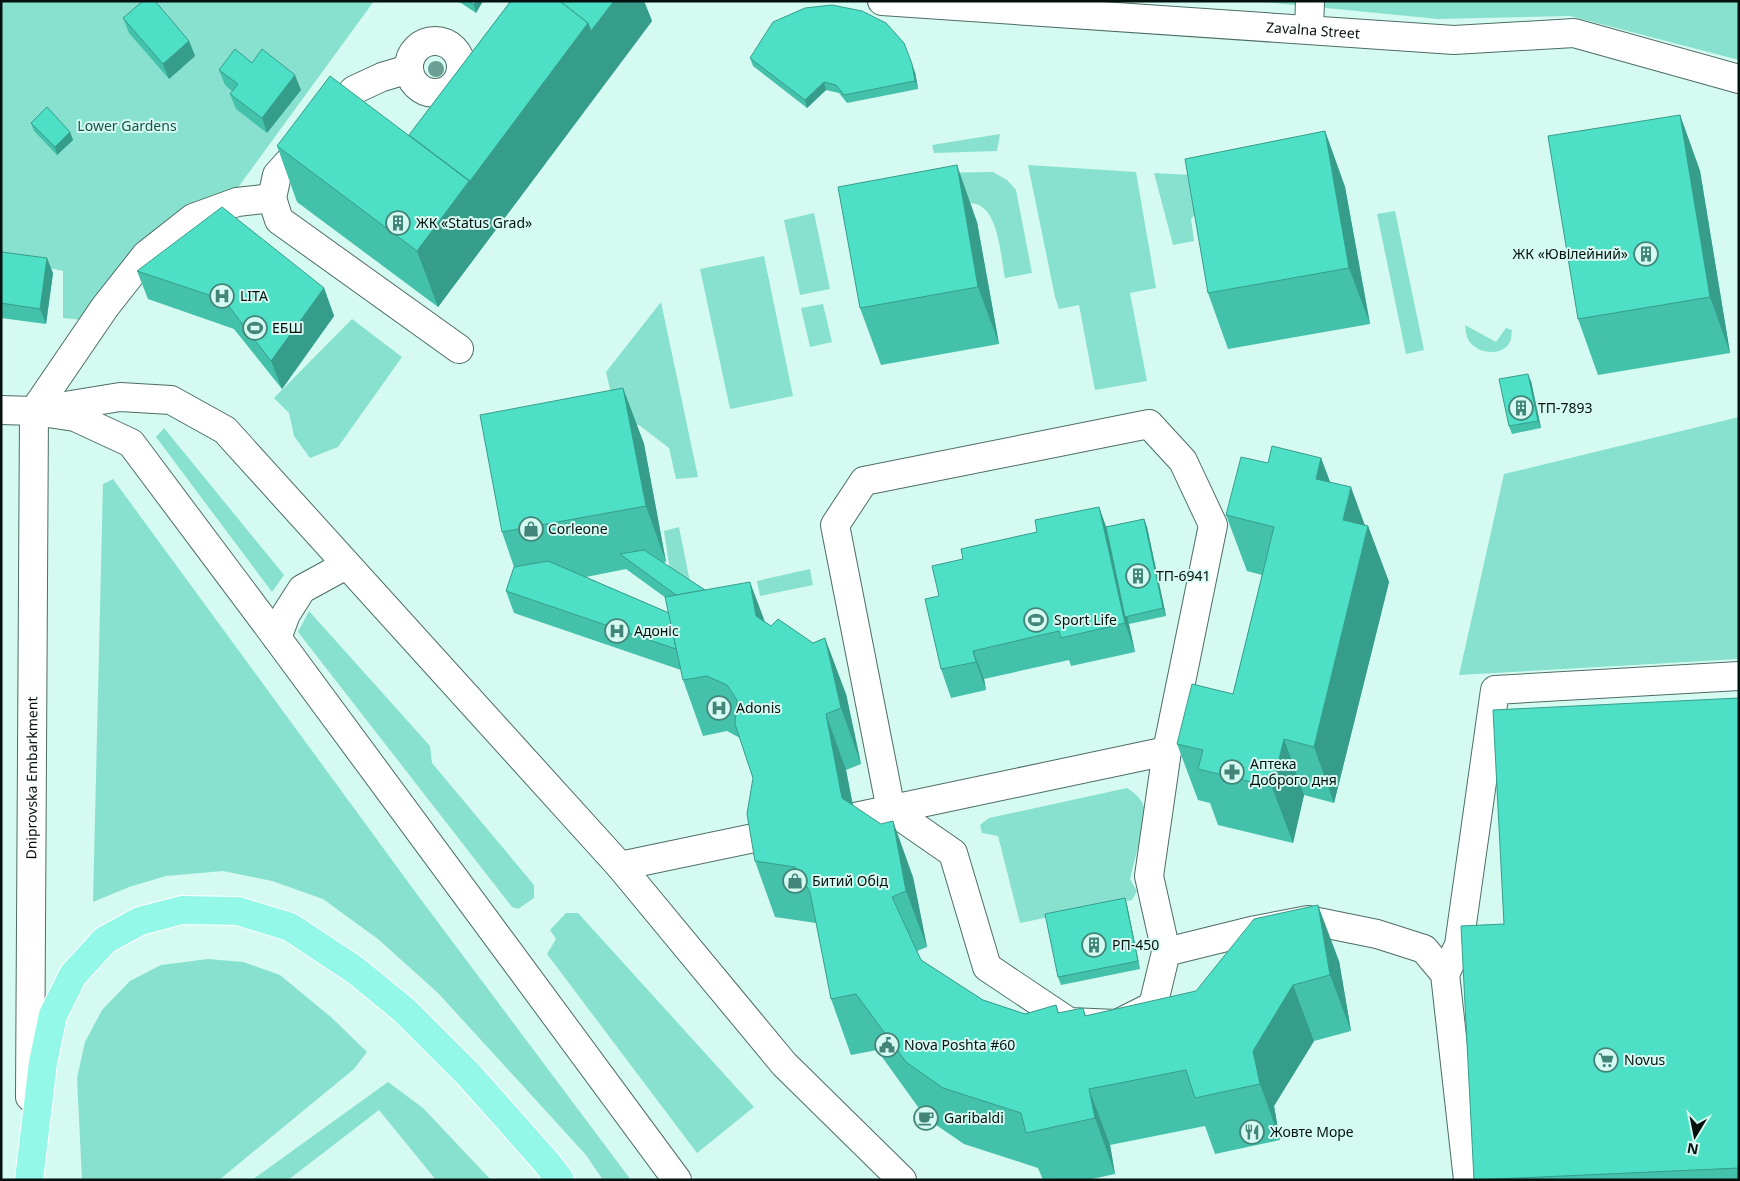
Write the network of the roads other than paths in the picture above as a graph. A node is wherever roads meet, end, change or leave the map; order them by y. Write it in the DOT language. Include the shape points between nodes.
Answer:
graph roads {
  1 [pos="882,1"];
  2 [pos="1310,1"];
  3 [pos="1309,30"];
  4 [pos="409,69"];
  5 [pos="1739,79"];
  6 [pos="272,198"];
  7 [pos="460,350"];
  8 [pos="1,410"];
  9 [pos="34,411"];
  10 [pos="346,564"];
  11 [pos="278,638"];
  12 [pos="1739,676"];
  13 [pos="1167,751"];
  14 [pos="891,810"];
  15 [pos="855,817"];
  16 [pos="774,834"];
  17 [pos="620,866"];
  18 [pos="1166,952"];
  19 [pos="1445,974"];
  20 [pos="29,1176"];
  21 [pos="560,1180"];
  22 [pos="678,1180"];
  23 [pos="902,1180"];
  24 [pos="1468,1180"];
  1 -- 3 [label="street, Zavalna Street"];
  2 -- 3 [label="street"];
  3 -- 5 [label="street, Zavalna Street" via="1454,40 1574,33"];
  4 -- 6 [label="street" via="354,90 277,175"];
  6 -- 7 [label="street" via="279,220"];
  6 -- 9 [label="street" via="237,202 193,218 146,255 105,306"];
  8 -- 9 [label="street"];
  9 -- 10 [label="street" via="120,397 171,400 225,430"];
  9 -- 11 [label="street" via="74,417 131,443"];
  9 -- 20 [label="street, Dniprovska Embarkment"];
  10 -- 11 [label="street" via="302,589 286,614"];
  10 -- 17 [label="street"];
  11 -- 22 [label="street"];
  12 -- 19 [label="street" via="1494,690 1459,945"];
  13 -- 14 [label="street"];
  13 -- 14 [label="street" via="1214,525 1184,460 1149,424 864,481 835,525"];
  13 -- 18 [label="street" via="1149,876"];
  14 -- 15 [label="street"];
  14 -- 18 [label="street" via="953,853 987,967 1069,1022 1117,1024 1153,1006"];
  16 -- 17 [label="street"];
  17 -- 23 [label="street" via="784,1064"];
  18 -- 19 [label="street" via="1308,920 1377,934 1424,949"];
  19 -- 24 [label="street"];
  20 -- 21 [label="main road" via="43,1063 53,1015 72,975 105,940 140,921 182,910 238,911 290,927 355,970 404,1010 469,1075"];
}
